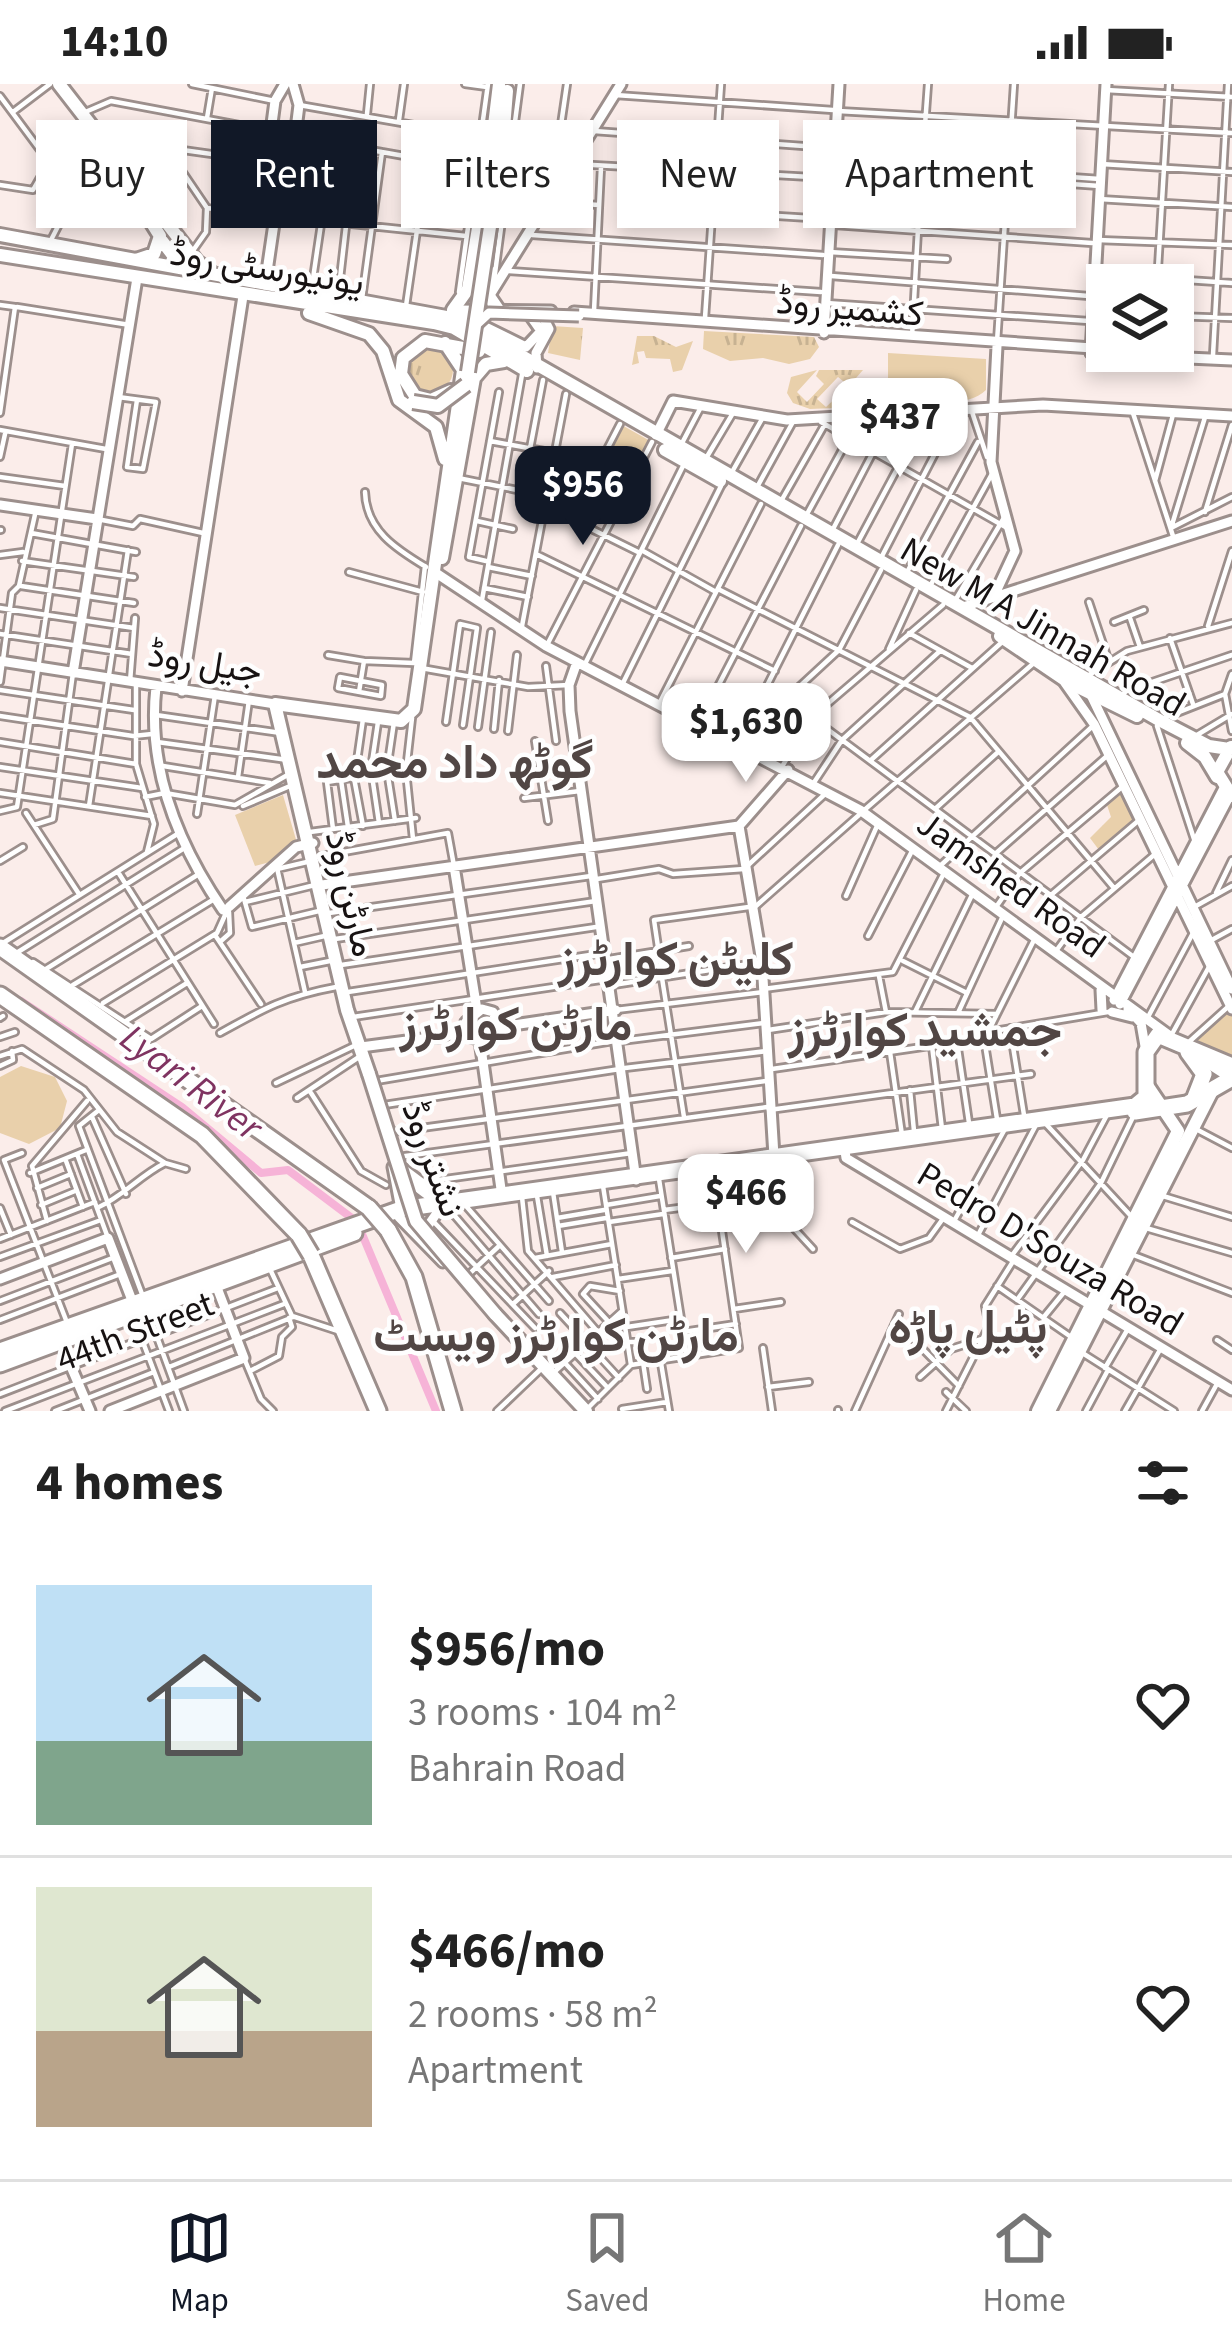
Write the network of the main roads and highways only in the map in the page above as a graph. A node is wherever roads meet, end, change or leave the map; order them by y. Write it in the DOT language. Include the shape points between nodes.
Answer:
graph roads {
  1 [pos="54,84"];
  2 [pos="502,86"];
  3 [pos="80,120"];
  4 [pos="86,120"];
  5 [pos="492,120"];
  6 [pos="498,120"];
  7 [pos="155,228"];
  8 [pos="171,228"];
  9 [pos="476,228"];
  10 [pos="485,228"];
  11 [pos="486,228"];
  12 [pos="160,236"];
  13 [pos="179,238"];
  14 [pos="0,245"];
  15 [pos="104,257"];
  16 [pos="129,261"];
  17 [pos="78,269"];
  18 [pos="230,279"];
  19 [pos="468,289"];
  20 [pos="283,302"];
  21 [pos="339,303"];
  22 [pos="401,310"];
  23 [pos="451,314"];
  24 [pos="445,343"];
  25 [pos="500,357"];
  26 [pos="530,371"];
  27 [pos="466,385"];
  28 [pos="654,439"];
  29 [pos="682,455"];
  30 [pos="455,480"];
  31 [pos="726,480"];
  32 [pos="758,498"];
  33 [pos="803,523"];
  34 [pos="834,540"];
  35 [pos="440,557"];
  36 [pos="880,566"];
  37 [pos="922,589"];
  38 [pos="952,605"];
  39 [pos="1041,656"];
  40 [pos="1087,684"];
  41 [pos="277,704"];
  42 [pos="1158,723"];
  43 [pos="1201,745"];
  44 [pos="1230,748"];
  45 [pos="292,770"];
  46 [pos="1226,790"];
  47 [pos="312,847"];
  48 [pos="0,946"];
  49 [pos="345,988"];
  50 [pos="0,995"];
  51 [pos="1177,1040"];
  52 [pos="365,1061"];
  53 [pos="1147,1082"];
  54 [pos="1224,1083"];
  55 [pos="1183,1102"];
  56 [pos="1160,1106"];
  57 [pos="1136,1110"];
  58 [pos="1035,1123"];
  59 [pos="1001,1127"];
  60 [pos="770,1159"];
  61 [pos="400,1164"];
  62 [pos="638,1178"];
  63 [pos="438,1214"];
  64 [pos="1137,1223"];
  65 [pos="297,1248"];
  66 [pos="1096,1306"];
  67 [pos="139,1307"];
  68 [pos="63,1332"];
  69 [pos="1077,1345"];
  70 [pos="0,1347"];
  71 [pos="0,1366"];
  72 [pos="378,1411"];
  73 [pos="454,1411"];
  74 [pos="584,1411"];
  75 [pos="1038,1411"];
  76 [pos="1049,1411"];
  1 -- 3 [label="main road"];
  1 -- 4 [label="main road"];
  2 -- 5 [label="main road"];
  2 -- 6 [label="main road"];
  2 -- 19 [label="main road" via="491,295"];
  7 -- 12 [label="main road"];
  8 -- 13 [label="main road"];
  9 -- 19 [label="main road"];
  10 -- 24 [label="main road, bridge" via="458,382 438,399 421,399 404,383 401,365 425,341"];
  11 -- 27 [label="main road, bridge"];
  12 -- 13 [label="main road" via="173,258 182,253"];
  12 -- 16 [label="main road" via="154,254"];
  13 -- 18 [label="main road" via="211,273"];
  14 -- 15 [label="main road, یونیورسٹی روڈ"];
  14 -- 17 [label="main road, یونیورسٹی روڈ"];
  15 -- 16 [label="main road, یونیورسٹی روڈ"];
  15 -- 17 [label="main road" via="46,256"];
  16 -- 18 [label="main road, یونیورسٹی روڈ"];
  17 -- 20 [label="main road, یونیورسٹی روڈ"];
  18 -- 21 [label="main road, یونیورسٹی روڈ"];
  19 -- 23 [label="main road"];
  20 -- 21 [label="main road, یونیورسٹی روڈ"];
  20 -- 35 [label="main road" via="369,334 399,400 436,427 445,455"];
  21 -- 22 [label="main road, یونیورسٹی روڈ"];
  21 -- 22 [label="main road, یونیورسٹی روڈ" via="362,299"];
  21 -- 27 [label="main road, bridge" via="383,339 413,402 438,406"];
  22 -- 23 [label="main road, یونیورسٹی روڈ"];
  22 -- 23 [label="main road, یونیورسٹی روڈ"];
  23 -- 25 [label="main road, New M A Jinnah Road"];
  23 -- 26 [label="main road, New M A Jinnah Road"];
  24 -- 25 [label="main road"];
  24 -- 35 [label="main road" via="463,370"];
  25 -- 26 [label="main road, New M A Jinnah Road"];
  26 -- 28 [label="main road, New M A Jinnah Road"];
  26 -- 28 [label="main road, New M A Jinnah Road"];
  26 -- 30 [label="main road" via="493,362 477,373"];
  27 -- 30 [label="main road"];
  28 -- 29 [label="main road, New M A Jinnah Road"];
  29 -- 31 [label="main road, New M A Jinnah Road"];
  29 -- 31 [label="main road, New M A Jinnah Road"];
  30 -- 35 [label="main road"];
  31 -- 32 [label="main road, New M A Jinnah Road"];
  32 -- 33 [label="main road, New M A Jinnah Road"];
  32 -- 33 [label="main road, New M A Jinnah Road"];
  33 -- 34 [label="main road, New M A Jinnah Road"];
  34 -- 36 [label="main road, New M A Jinnah Road"];
  34 -- 36 [label="main road, New M A Jinnah Road"];
  35 -- 41 [label="main road, جیل روڈ" via="414,709 396,720"];
  36 -- 37 [label="main road, New M A Jinnah Road"];
  36 -- 37 [label="main road, New M A Jinnah Road"];
  37 -- 38 [label="main road, New M A Jinnah Road"];
  38 -- 39 [label="main road, New M A Jinnah Road"];
  38 -- 39 [label="main road, New M A Jinnah Road"];
  39 -- 40 [label="main road, New M A Jinnah Road"];
  39 -- 40 [label="main road, New M A Jinnah Road" via="1061,678"];
  40 -- 42 [label="main road, New M A Jinnah Road"];
  40 -- 42 [label="main road, New M A Jinnah Road"];
  41 -- 45 [label="main road, مارٹن روڈ"];
  42 -- 43 [label="main road, New M A Jinnah Road"];
  43 -- 44 [label="main road, New M A Jinnah Road"];
  43 -- 46 [label="main road, New M A Jinnah Road"];
  44 -- 46 [label="main road" via="1219,761"];
  45 -- 47 [label="main road, مارٹن روڈ"];
  45 -- 47 [label="main road, مارٹن روڈ"];
  47 -- 49 [label="main road, مارٹن روڈ"];
  48 -- 73 [label="highway, bridge" via="370,1208 414,1277"];
  49 -- 52 [label="main road, مارٹن روڈ"];
  49 -- 52 [label="main road, مارٹن روڈ"];
  50 -- 72 [label="highway, bridge" via="186,1123 284,1217 325,1280"];
  51 -- 53 [label="highway" via="1153,1036"];
  51 -- 54 [label="highway"];
  51 -- 55 [label="highway" via="1204,1074 1200,1092"];
  52 -- 74 [label="main road, نشتر روڈ, bridge" via="416,1221"];
  53 -- 56 [label="main road"];
  53 -- 57 [label="highway"];
  54 -- 55 [label="highway"];
  54 -- 64 [label="main road"];
  55 -- 56 [label="highway"];
  56 -- 57 [label="highway"];
  56 -- 64 [label="main road" via="1178,1131"];
  57 -- 58 [label="highway"];
  57 -- 58 [label="highway"];
  58 -- 59 [label="highway"];
  59 -- 60 [label="highway"];
  59 -- 60 [label="highway"];
  60 -- 62 [label="highway"];
  60 -- 62 [label="highway"];
  61 -- 63 [label="highway"];
  62 -- 63 [label="highway"];
  62 -- 63 [label="highway" via="502,1196"];
  63 -- 65 [label="highway, bridge" via="400,1208"];
  64 -- 66 [label="main road"];
  64 -- 66 [label="main road"];
  65 -- 67 [label="highway"];
  65 -- 67 [label="highway"];
  66 -- 69 [label="main road"];
  67 -- 68 [label="highway"];
  68 -- 70 [label="highway"];
  68 -- 71 [label="highway"];
  69 -- 75 [label="main road"];
  69 -- 76 [label="main road"];
}
